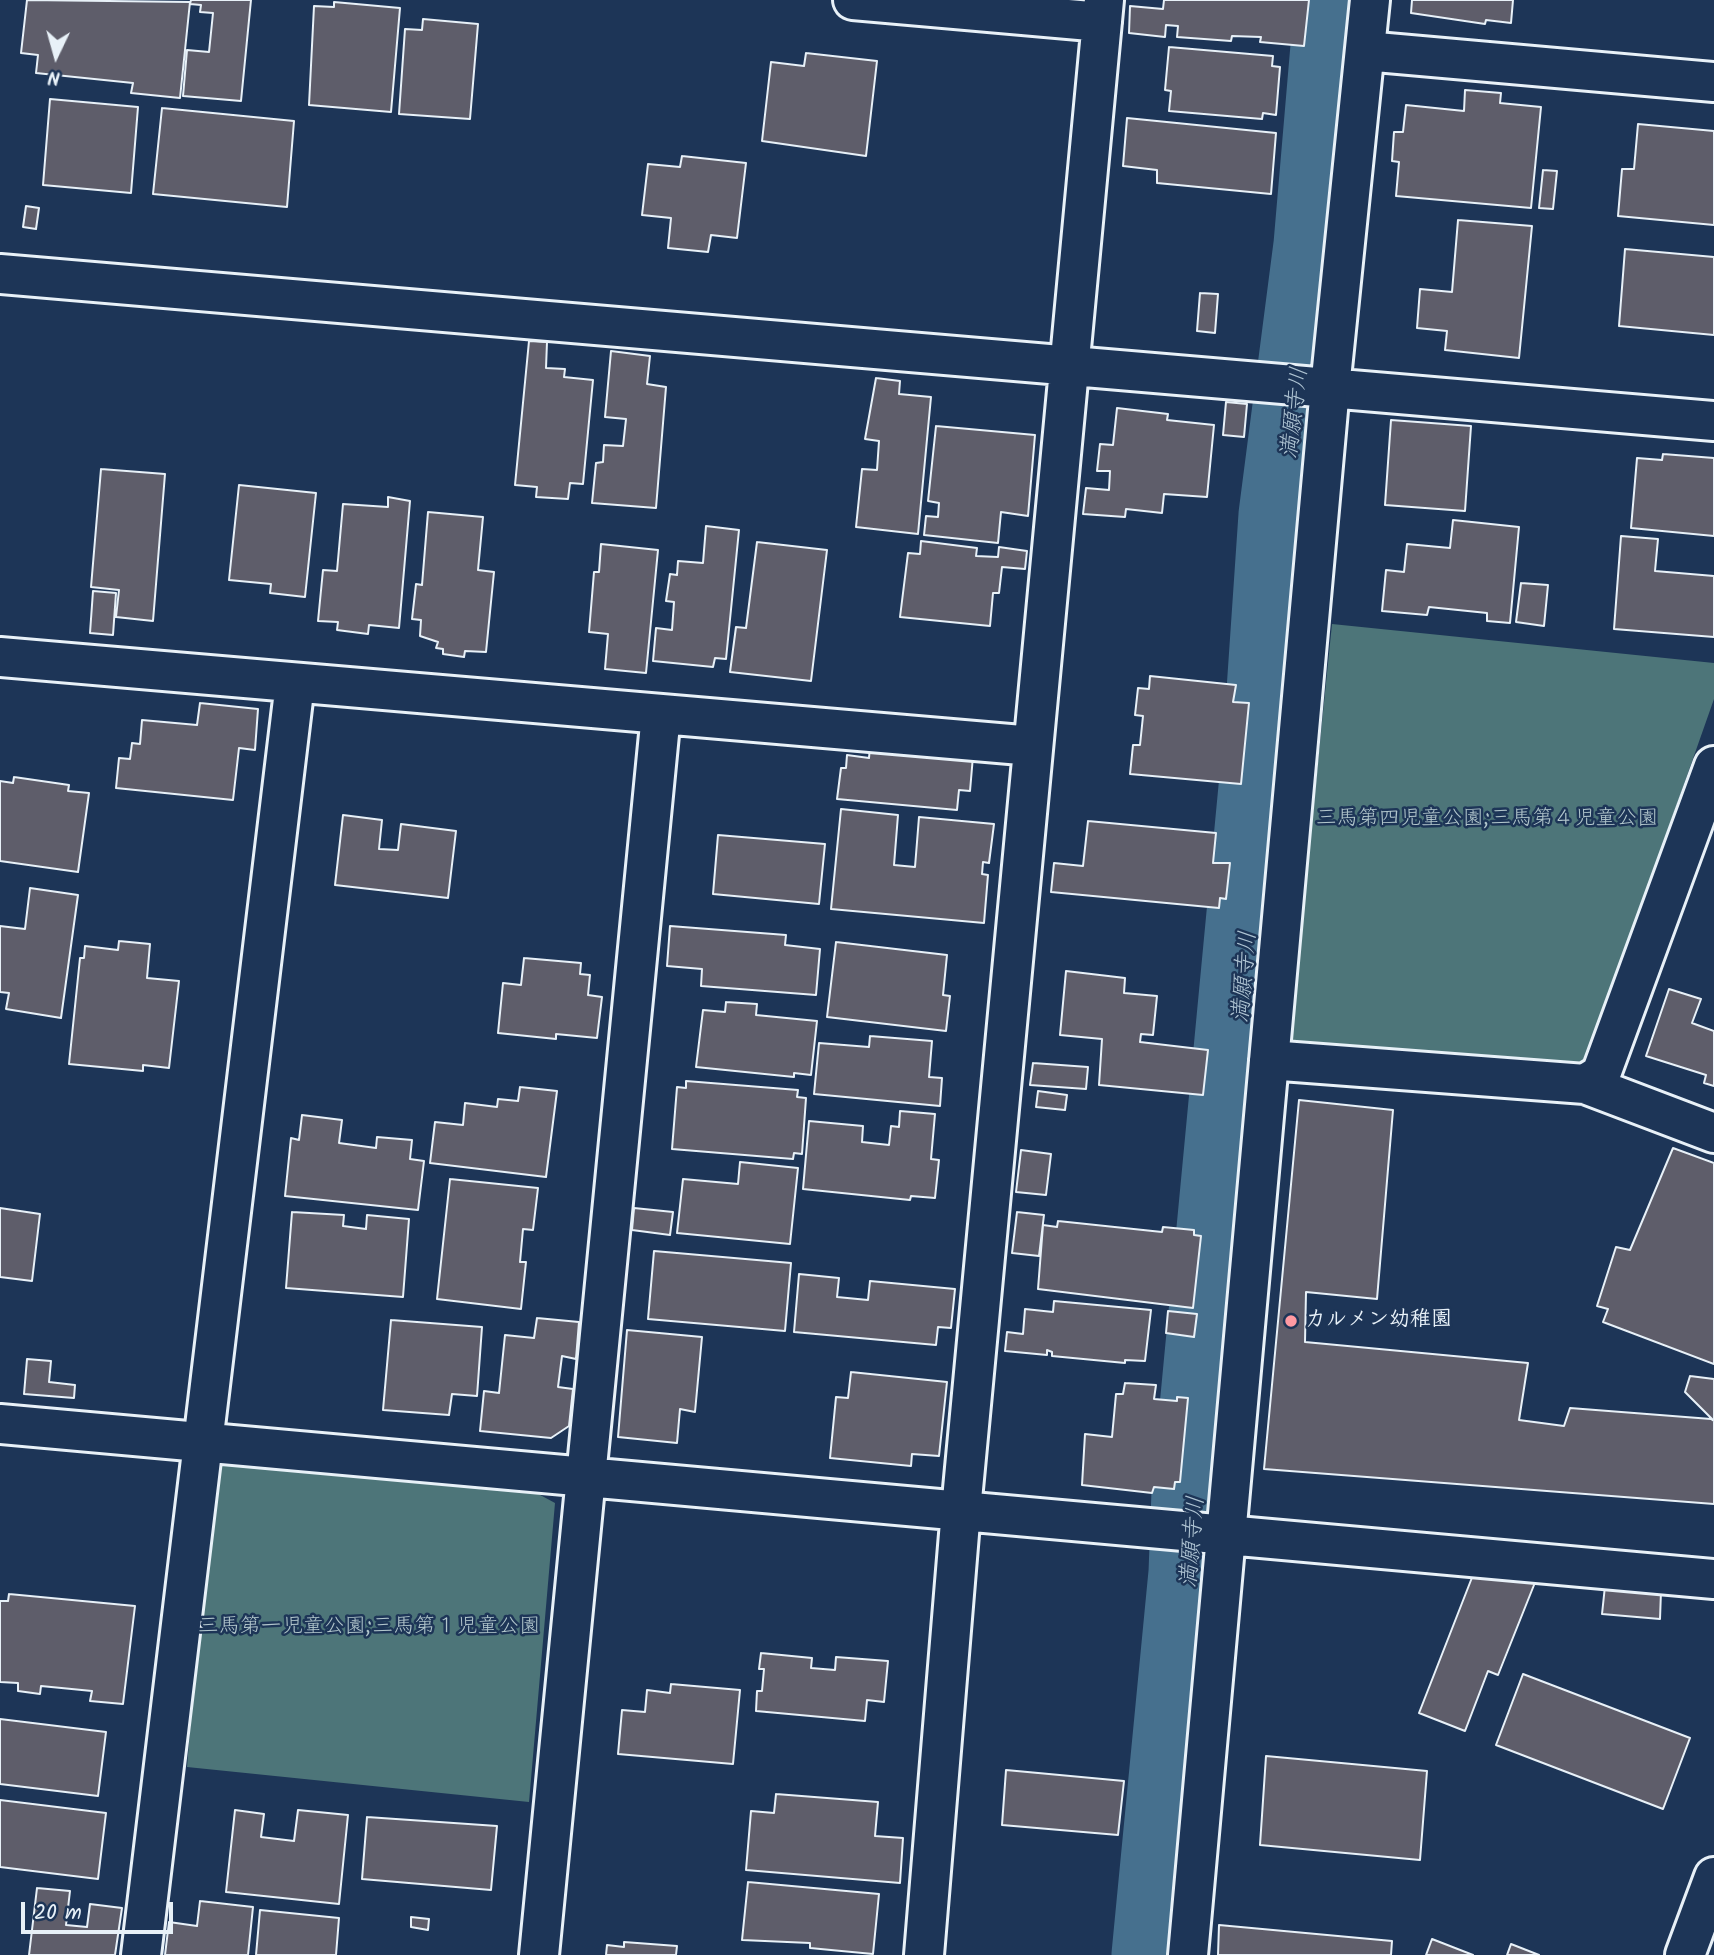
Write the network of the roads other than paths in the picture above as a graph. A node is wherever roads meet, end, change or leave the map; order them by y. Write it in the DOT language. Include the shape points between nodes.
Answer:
graph roads {
  1 [pos="853,0"];
  2 [pos="1370,0"];
  3 [pos="1103,11"];
  4 [pos="1365,51"];
  5 [pos="1714,82"];
  6 [pos="0,274"];
  7 [pos="1069,366"];
  8 [pos="1312,386"];
  9 [pos="1714,421"];
  10 [pos="0,657"];
  11 [pos="295,683"];
  12 [pos="661,714"];
  13 [pos="1033,746"];
  14 [pos="1714,766"];
  15 [pos="1269,1060"];
  16 [pos="1584,1084"];
  17 [pos="1714,1133"];
  18 [pos="0,1424"];
  19 [pos="203,1443"];
  20 [pos="586,1476"];
  21 [pos="961,1510"];
  22 [pos="1204,1531"];
  23 [pos="1714,1579"];
  24 [pos="1714,1877"];
  25 [pos="141,1955"];
  26 [pos="539,1955"];
  27 [pos="924,1955"];
  28 [pos="1188,1955"];
  29 [pos="1685,1955"];
  1 -- 3 [label="street"];
  2 -- 4 [label="street"];
  3 -- 7 [label="street"];
  4 -- 5 [label="street"];
  4 -- 8 [label="street"];
  6 -- 7 [label="street"];
  7 -- 8 [label="street"];
  7 -- 13 [label="street"];
  8 -- 9 [label="street"];
  8 -- 15 [label="street"];
  10 -- 11 [label="street"];
  11 -- 12 [label="street"];
  11 -- 19 [label="street"];
  12 -- 13 [label="street"];
  12 -- 20 [label="street"];
  13 -- 21 [label="street"];
  14 -- 16 [label="street" via="1601,1074"];
  15 -- 16 [label="street"];
  15 -- 22 [label="street"];
  16 -- 17 [label="street"];
  18 -- 19 [label="street"];
  19 -- 20 [label="street"];
  19 -- 25 [label="street"];
  20 -- 21 [label="street"];
  20 -- 26 [label="street"];
  21 -- 22 [label="street"];
  21 -- 27 [label="street"];
  22 -- 23 [label="street"];
  22 -- 28 [label="street"];
  24 -- 29 [label="street"];
}
